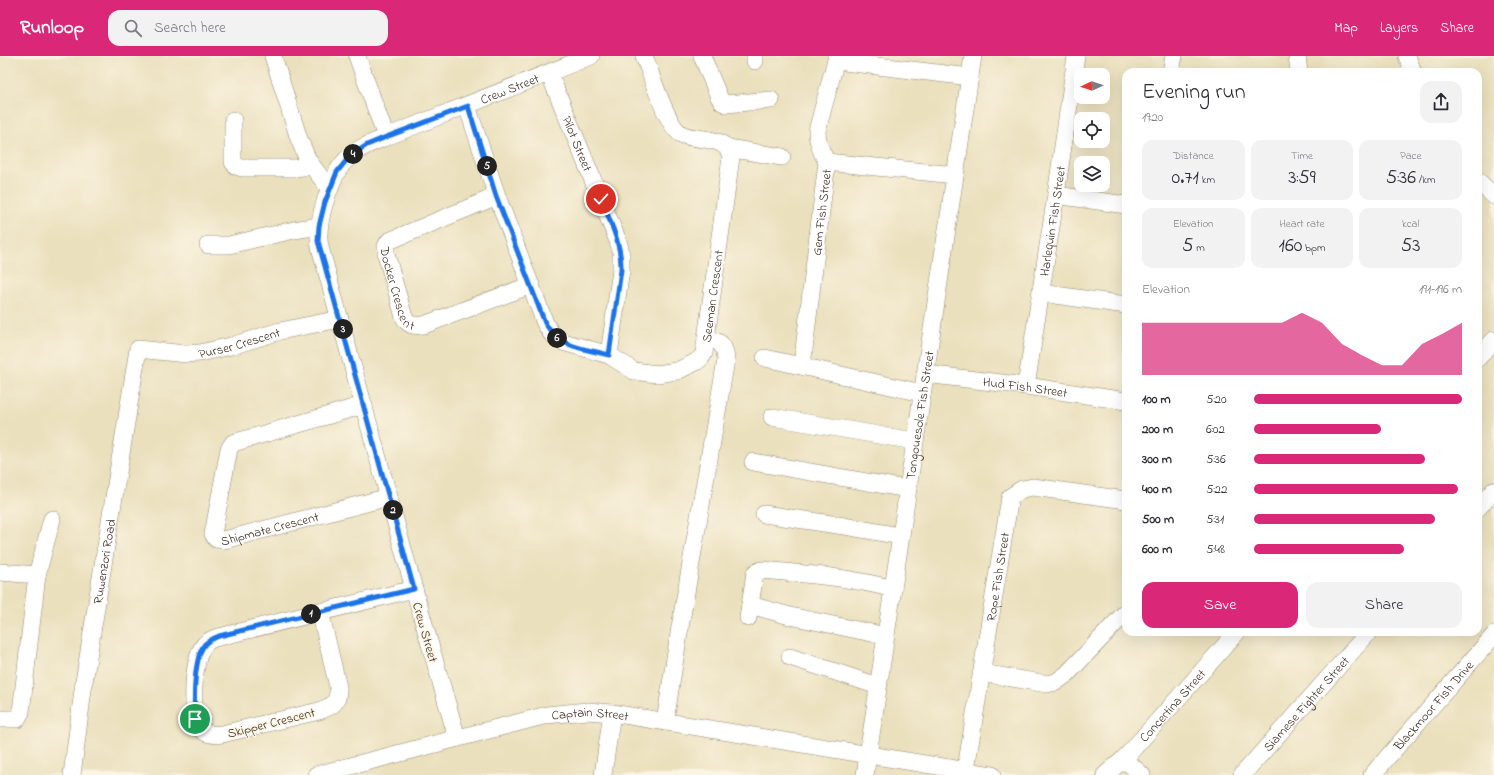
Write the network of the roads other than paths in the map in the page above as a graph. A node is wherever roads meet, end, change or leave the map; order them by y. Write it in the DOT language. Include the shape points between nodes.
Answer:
graph roads {
  1 [pos="273,56"];
  2 [pos="357,56"];
  3 [pos="591,56"];
  4 [pos="644,56"];
  5 [pos="702,56"];
  6 [pos="973,56"];
  7 [pos="1076,56"];
  8 [pos="1174,56"];
  9 [pos="1298,56"];
  10 [pos="1407,56"];
  11 [pos="836,58"];
  12 [pos="1172,68"];
  13 [pos="1299,68"];
  14 [pos="1411,68"];
  15 [pos="549,72"];
  16 [pos="970,77"];
  17 [pos="771,100"];
  18 [pos="468,106"];
  19 [pos="233,120"];
  20 [pos="386,137"];
  21 [pos="725,146"];
  22 [pos="782,157"];
  23 [pos="826,162"];
  24 [pos="312,166"];
  25 [pos="955,174"];
  26 [pos="1482,185"];
  27 [pos="330,189"];
  28 [pos="1056,195"];
  29 [pos="496,196"];
  30 [pos="1494,196"];
  31 [pos="1122,204"];
  32 [pos="319,226"];
  33 [pos="208,245"];
  34 [pos="531,285"];
  35 [pos="1041,293"];
  36 [pos="1122,304"];
  37 [pos="340,319"];
  38 [pos="706,338"];
  39 [pos="1494,340"];
  40 [pos="138,349"];
  41 [pos="1482,354"];
  42 [pos="609,355"];
  43 [pos="764,358"];
  44 [pos="802,366"];
  45 [pos="925,374"];
  46 [pos="1026,386"];
  47 [pos="922,394"];
  48 [pos="1122,400"];
  49 [pos="364,406"];
  50 [pos="772,416"];
  51 [pos="914,441"];
  52 [pos="753,462"];
  53 [pos="907,488"];
  54 [pos="1494,490"];
  55 [pos="389,497"];
  56 [pos="1122,499"];
  57 [pos="1482,504"];
  58 [pos="764,514"];
  59 [pos="52,519"];
  60 [pos="900,536"];
  61 [pos="0,572"];
  62 [pos="37,575"];
  63 [pos="414,589"];
  64 [pos="892,589"];
  65 [pos="320,611"];
  66 [pos="1122,617"];
  67 [pos="1494,635"];
  68 [pos="886,636"];
  69 [pos="1233,636"];
  70 [pos="1365,636"];
  71 [pos="790,657"];
  72 [pos="982,673"];
  73 [pos="878,686"];
  74 [pos="612,713"];
  75 [pos="0,719"];
  76 [pos="665,722"];
  77 [pos="457,738"];
  78 [pos="868,756"];
  79 [pos="1124,759"];
  80 [pos="965,773"];
  81 [pos="72,775"];
  82 [pos="316,775"];
  83 [pos="603,775"];
  84 [pos="865,775"];
  85 [pos="992,775"];
  86 [pos="1105,775"];
  87 [pos="1142,775"];
  88 [pos="1242,775"];
  89 [pos="1372,775"];
  1 -- 24 [label="street" via="299,139"];
  2 -- 20 [label="street"];
  3 -- 15 [label="street, Crew Street"];
  4 -- 21 [label="street" via="668,118 676,130"];
  5 -- 17 [label="street" via="722,102 726,104"];
  6 -- 16 [label="street, Tongouesole Fish Street"];
  7 -- 28 [label="street, Harlequin Fish Street"];
  8 -- 12 [label="street"];
  9 -- 13 [label="street"];
  10 -- 14 [label="street"];
  11 -- 16 [label="street"];
  11 -- 23 [label="street" via="817,137"];
  15 -- 18 [label="street, Crew Street"];
  15 -- 42 [label="street, Pilot Street" via="621,252 621,270"];
  16 -- 25 [label="street, Tongouesole Fish Street"];
  18 -- 20 [label="street, Crew Street"];
  18 -- 29 [label="street, Seeman Crescent"];
  19 -- 24 [label="street" via="233,162 236,166"];
  20 -- 27 [label="street, Crew Street" via="350,156 337,172"];
  21 -- 22 [label="street"];
  21 -- 38 [label="street, Seeman Crescent" via="731,156"];
  23 -- 25 [label="street, Gem Fish Street"];
  23 -- 44 [label="street, Gem Fish Street"];
  24 -- 27 [label="street"];
  25 -- 45 [label="street, Tongouesole Fish Street"];
  26 -- 30 [label="street"];
  27 -- 32 [label="street, Crew Street"];
  28 -- 31 [label="street"];
  28 -- 35 [label="street, Harlequin Fish Street"];
  29 -- 34 [label="street, Seeman Crescent"];
  29 -- 34 [label="street, Docker Crescent" via="389,241 386,254 404,317 411,325 424,325"];
  32 -- 33 [label="street" via="229,245"];
  32 -- 37 [label="street, Crew Street" via="318,241"];
  34 -- 42 [label="street, Seeman Crescent" via="550,333 568,344"];
  35 -- 36 [label="street"];
  35 -- 46 [label="street, Harlequin Fish Street"];
  37 -- 40 [label="street, Purser Crescent" via="280,331 200,354"];
  37 -- 49 [label="street, Crew Street"];
  38 -- 42 [label="street, Seeman Crescent" via="701,358 678,371 657,374 634,371"];
  38 -- 76 [label="street" via="721,344 725,350 726,360"];
  39 -- 41 [label="street"];
  40 -- 81 [label="street, Ruwenzori Road" via="84,682"];
  43 -- 44 [label="street"];
  44 -- 47 [label="street"];
  45 -- 46 [label="street, Hud Fish Street"];
  45 -- 47 [label="street, Tongouesole Fish Street"];
  46 -- 48 [label="street, Hud Fish Street"];
  47 -- 51 [label="street, Tongouesole Fish Street"];
  49 -- 55 [label="street, Crew Street"];
  49 -- 55 [label="street, Shipmate Crescent" via="233,443 229,449 213,534 216,539 224,540"];
  50 -- 51 [label="street"];
  51 -- 53 [label="street, Tongouesole Fish Street"];
  52 -- 53 [label="street"];
  53 -- 60 [label="street, Tongouesole Fish Street"];
  54 -- 57 [label="street"];
  55 -- 63 [label="street, Crew Street"];
  56 -- 72 [label="street, Rope Fish Street" via="1033,487 1022,489 1010,497"];
  58 -- 60 [label="street"];
  59 -- 62 [label="street"];
  60 -- 64 [label="street, Tongouesole Fish Street"];
  61 -- 62 [label="street"];
  62 -- 75 [label="street" via="22,712 17,719"];
  63 -- 65 [label="street, Skipper Crescent"];
  63 -- 77 [label="street, Crew Street"];
  64 -- 68 [label="street, Tongouesole Fish Street"];
  64 -- 68 [label="street" via="813,575 761,570 755,573 749,612 790,616"];
  65 -- 65 [label="street, Skipper Crescent" via="219,636 205,644 199,657 195,684 195,719 202,731 222,734 319,711 336,702 338,687"];
  66 -- 72 [label="street" via="1067,674 1056,682 1042,683"];
  67 -- 89 [label="street, Blackmoor Fish Drive"];
  68 -- 73 [label="street, Tongouesole Fish Street"];
  69 -- 79 [label="street, Concertina Street"];
  70 -- 88 [label="street, Siamese Fighter Street"];
  71 -- 73 [label="street"];
  72 -- 80 [label="street, Rope Fish Street"];
  73 -- 78 [label="street, Tongouesole Fish Street"];
  74 -- 76 [label="street, Captain Street"];
  74 -- 77 [label="street, Captain Street" via="587,711 551,715"];
  74 -- 83 [label="street"];
  76 -- 78 [label="street, Captain Street"];
  77 -- 82 [label="street, Captain Street"];
  78 -- 80 [label="street"];
  78 -- 84 [label="street, Tongouesole Fish Street"];
  79 -- 86 [label="street, Concertina Street"];
  79 -- 87 [label="street"];
  80 -- 85 [label="street"];
}
